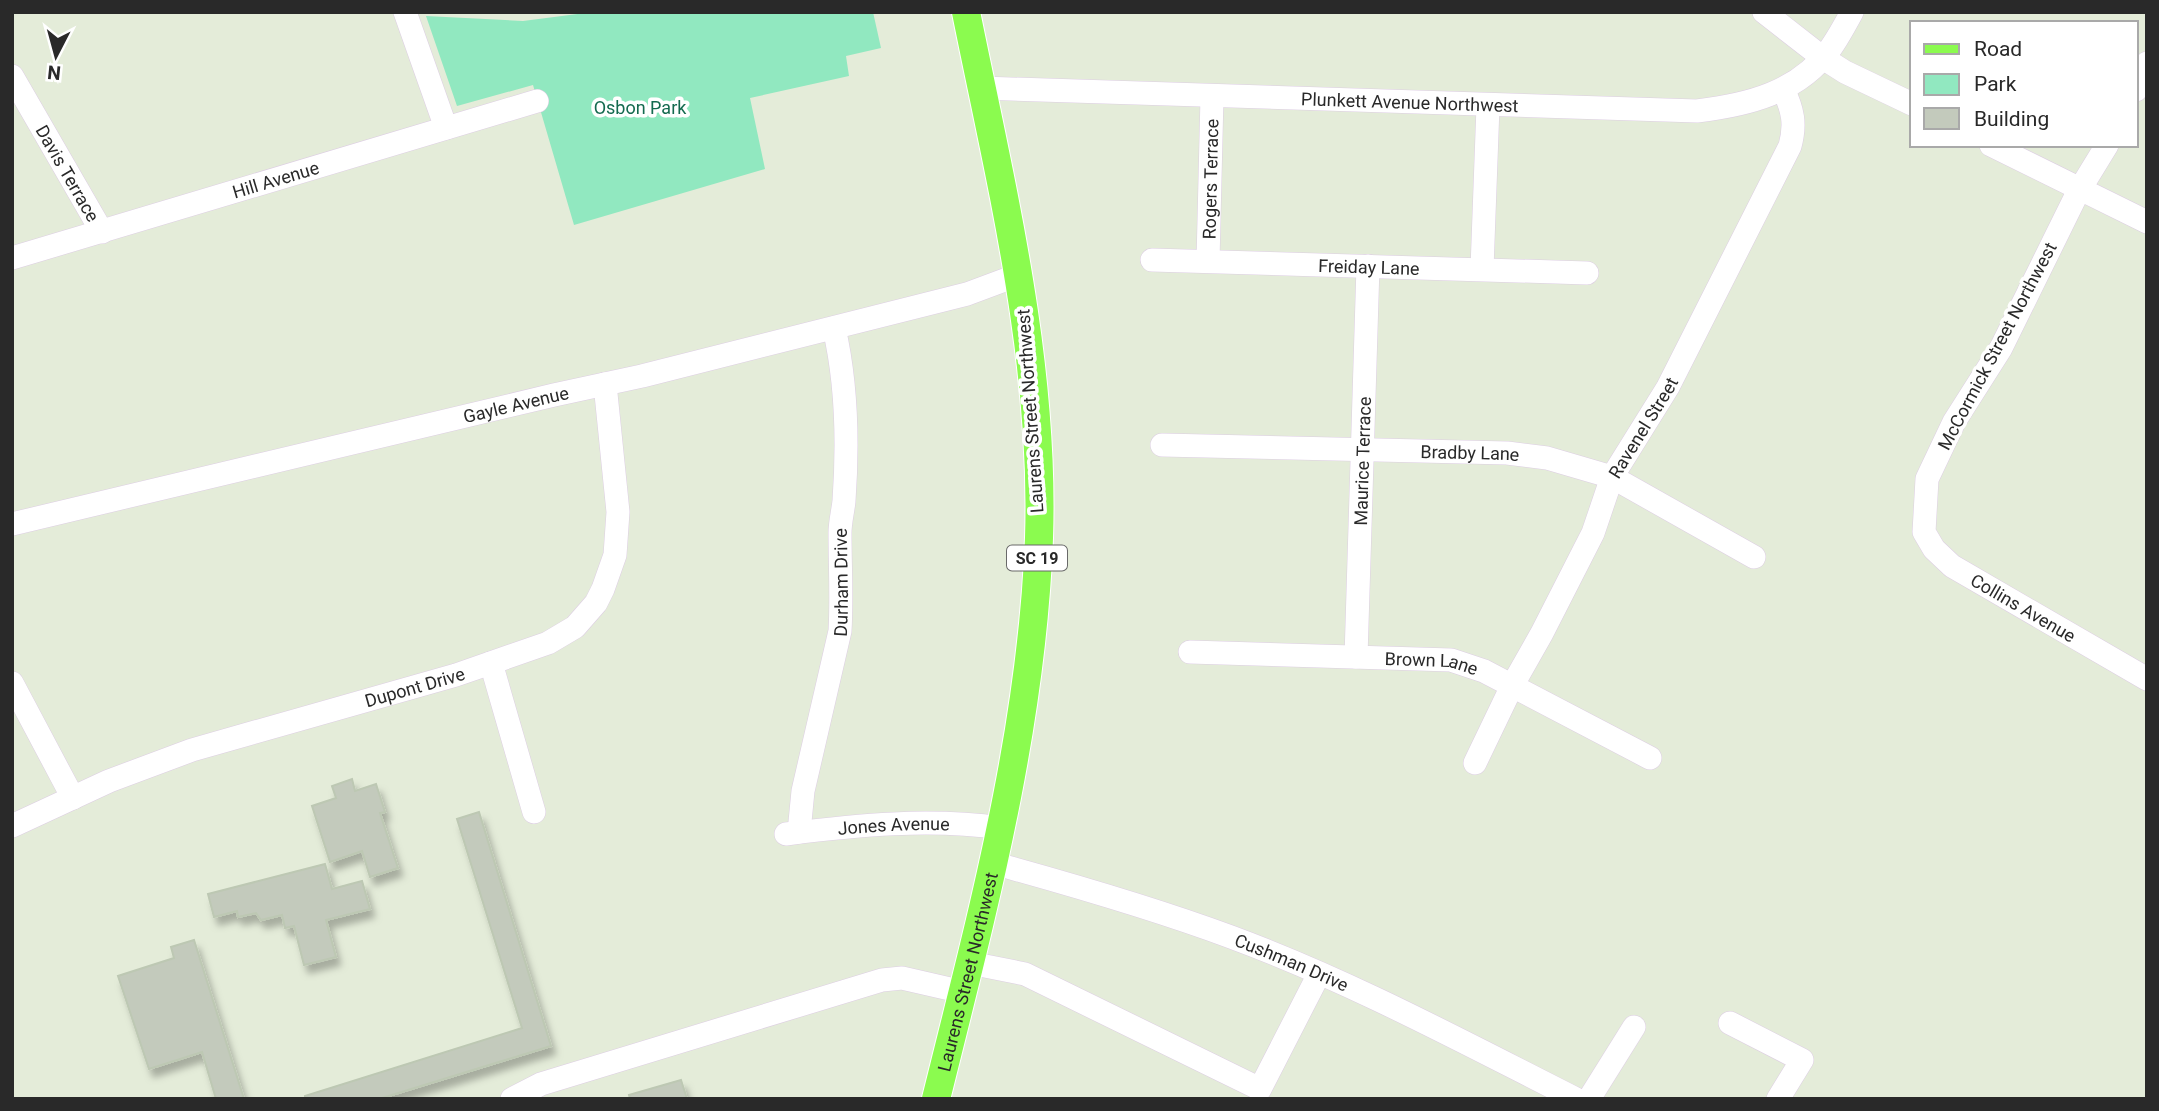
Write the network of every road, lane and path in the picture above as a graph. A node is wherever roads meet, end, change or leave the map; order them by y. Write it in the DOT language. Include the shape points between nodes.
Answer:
graph roads {
  1 [pos="405,12"];
  2 [pos="966,12"];
  3 [pos="1764,12"];
  4 [pos="1852,12"];
  5 [pos="1823,58"];
  6 [pos="2147,63"];
  7 [pos="12,76"];
  8 [pos="2138,85"];
  9 [pos="981,88"];
  10 [pos="1783,89"];
  11 [pos="1212,97"];
  12 [pos="537,101"];
  13 [pos="1910,103"];
  14 [pos="1488,106"];
  15 [pos="446,128"];
  16 [pos="1995,147"];
  17 [pos="2106,147"];
  18 [pos="2081,188"];
  19 [pos="2147,222"];
  20 [pos="102,232"];
  21 [pos="12,258"];
  22 [pos="1152,260"];
  23 [pos="1208,261"];
  24 [pos="1368,266"];
  25 [pos="1482,269"];
  26 [pos="1587,273"];
  27 [pos="1018,275"];
  28 [pos="834,328"];
  29 [pos="605,384"];
  30 [pos="1162,444"];
  31 [pos="1363,451"];
  32 [pos="1612,477"];
  33 [pos="1923,515"];
  34 [pos="12,524"];
  35 [pos="1754,557"];
  36 [pos="1191,652"];
  37 [pos="1356,657"];
  38 [pos="491,663"];
  39 [pos="2147,679"];
  40 [pos="12,683"];
  41 [pos="1512,686"];
  42 [pos="1650,758"];
  43 [pos="1475,763"];
  44 [pos="73,798"];
  45 [pos="534,812"];
  46 [pos="12,826"];
  47 [pos="1001,828"];
  48 [pos="792,833"];
  49 [pos="993,863"];
  50 [pos="970,963"];
  51 [pos="1319,974"];
  52 [pos="963,992"];
  53 [pos="1730,1023"];
  54 [pos="1634,1027"];
  55 [pos="512,1099"];
  56 [pos="936,1099"];
  57 [pos="1576,1099"];
  58 [pos="1589,1099"];
  59 [pos="1778,1099"];
  1 -- 15 [label="street"];
  2 -- 9 [label="main road, Laurens Street Northwest / SC 19"];
  3 -- 5 [label="street"];
  4 -- 5 [label="street"];
  5 -- 10 [label="street, Plunkett Avenue Northwest"];
  5 -- 13 [label="street"];
  6 -- 8 [label="street"];
  7 -- 20 [label="street, Davis Terrace"];
  9 -- 11 [label="street, Plunkett Avenue Northwest"];
  9 -- 27 [label="main road, Laurens Street Northwest / SC 19"];
  10 -- 14 [label="street, Plunkett Avenue Northwest" via="1747,102 1697,111"];
  10 -- 32 [label="street, Ravenel Street" via="1794,123 1790,146 1668,387"];
  11 -- 14 [label="street, Plunkett Avenue Northwest"];
  11 -- 23 [label="street, Rogers Terrace"];
  12 -- 15 [label="street, Hill Avenue"];
  14 -- 25 [label="street"];
  15 -- 20 [label="street, Hill Avenue"];
  16 -- 18 [label="street"];
  17 -- 18 [label="street, McCormick Street Northwest"];
  18 -- 19 [label="street"];
  18 -- 33 [label="street, McCormick Street Northwest" via="2001,348 1949,433 1927,479"];
  20 -- 21 [label="street, Hill Avenue"];
  22 -- 23 [label="street, Freiday Lane"];
  23 -- 24 [label="street, Freiday Lane"];
  24 -- 25 [label="street, Freiday Lane"];
  24 -- 31 [label="street, Maurice Terrace"];
  25 -- 26 [label="street, Freiday Lane"];
  27 -- 28 [label="street, Gayle Avenue" via="967,294"];
  27 -- 47 [label="main road, Laurens Street Northwest / SC 19" via="1030,363 1039,536 1024,703"];
  28 -- 29 [label="street, Gayle Avenue"];
  28 -- 48 [label="street, Durham Drive" via="844,393 841,617"];
  29 -- 34 [label="street, Gayle Avenue"];
  29 -- 38 [label="street, Dupont Drive" via="618,512 615,555 603,589 586,616 562,636"];
  30 -- 31 [label="street, Bradby Lane"];
  31 -- 32 [label="street, Bradby Lane" via="1527,454"];
  31 -- 37 [label="street, Maurice Terrace"];
  32 -- 35 [label="street, Bradby Lane"];
  32 -- 41 [label="street, Ravenel Street" via="1593,533"];
  33 -- 39 [label="street, Collins Avenue" via="1924,532 1952,566"];
  36 -- 37 [label="street, Brown Lane"];
  37 -- 41 [label="street, Brown Lane" via="1451,660"];
  38 -- 44 [label="street, Dupont Drive" via="192,750"];
  38 -- 45 [label="street"];
  40 -- 44 [label="street"];
  41 -- 42 [label="street, Brown Lane"];
  41 -- 43 [label="street, Ravenel Street"];
  44 -- 46 [label="street, Dupont Drive"];
  47 -- 48 [label="street, Jones Avenue" via="960,822 912,823"];
  47 -- 49 [label="main road, Laurens Street Northwest / SC 19"];
  49 -- 50 [label="main road, Laurens Street Northwest / SC 19"];
  49 -- 51 [label="street, Cushman Drive" via="1150,908"];
  50 -- 51 [label="street" via="1025,974 1260,1090"];
  50 -- 52 [label="main road, Laurens Street Northwest / SC 19"];
  51 -- 57 [label="street, Cushman Drive"];
  52 -- 55 [label="street" via="902,978 882,980 541,1084"];
  52 -- 56 [label="main road, Laurens Street Northwest / SC 19"];
  53 -- 59 [label="street" via="1802,1060"];
  54 -- 58 [label="street"];
}
